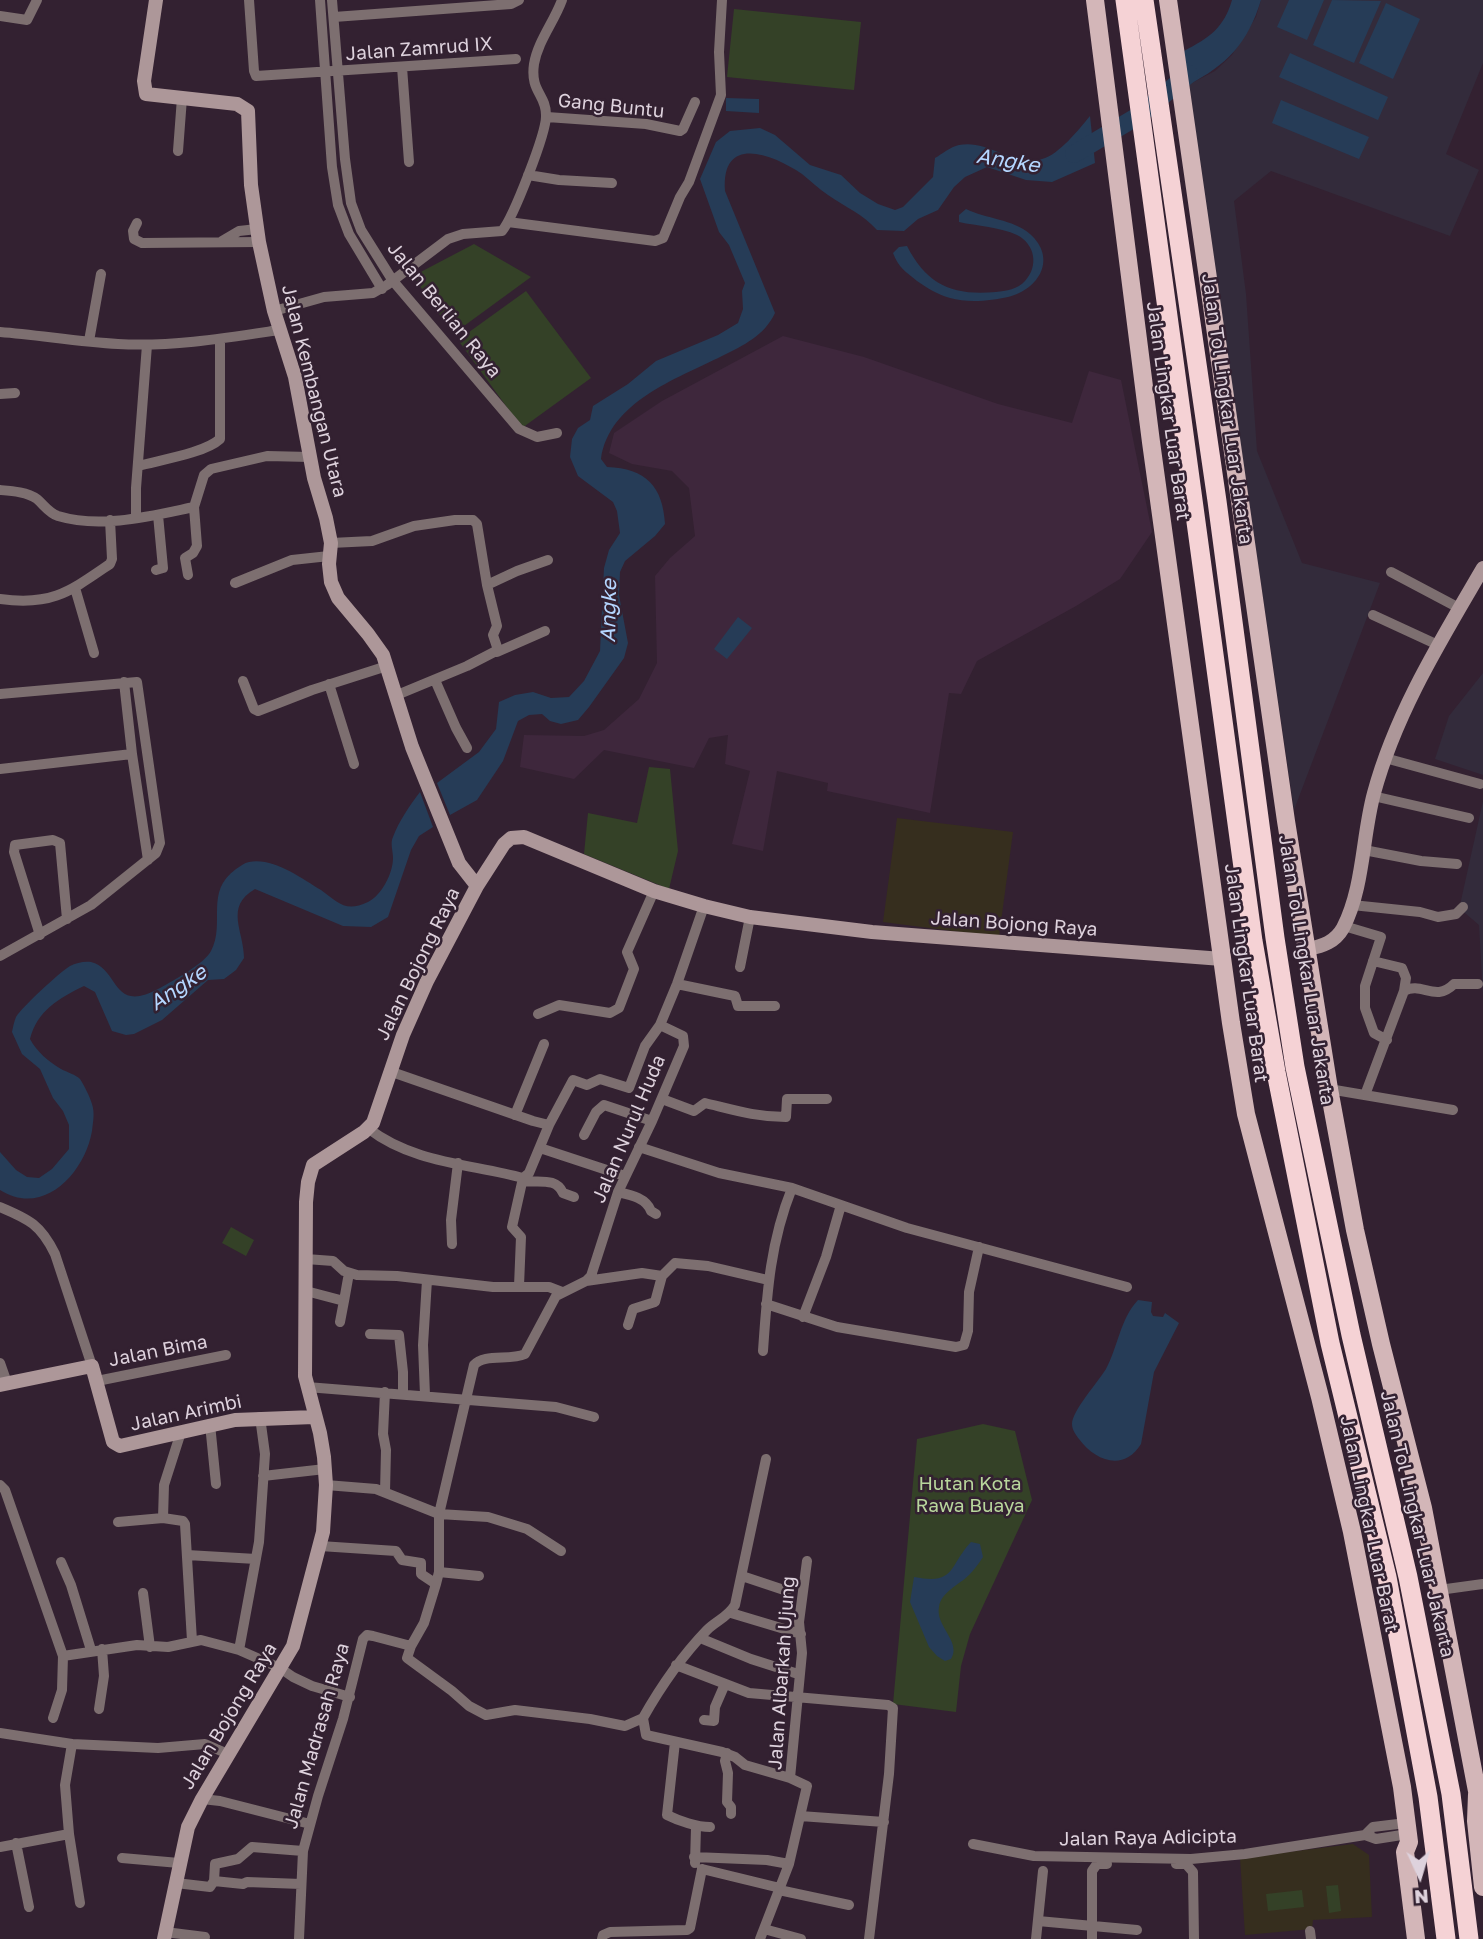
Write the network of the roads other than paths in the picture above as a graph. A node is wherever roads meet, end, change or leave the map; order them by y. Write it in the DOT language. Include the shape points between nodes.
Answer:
graph roads {
  1 [pos="37,0"];
  2 [pos="156,0"];
  3 [pos="249,0"];
  4 [pos="320,0"];
  5 [pos="332,0"];
  6 [pos="562,0"];
  7 [pos="722,0"];
  8 [pos="1095,0"];
  9 [pos="1125,0"];
  10 [pos="1144,0"];
  11 [pos="1168,0"];
  12 [pos="515,2"];
  13 [pos="466,4"];
  14 [pos="408,6"];
  15 [pos="0,16"];
  16 [pos="334,18"];
  17 [pos="516,59"];
  18 [pos="402,67"];
  19 [pos="337,72"];
  20 [pos="325,73"];
  21 [pos="182,98"];
  22 [pos="695,102"];
  23 [pos="547,117"];
  24 [pos="178,151"];
  25 [pos="409,162"];
  26 [pos="528,175"];
  27 [pos="612,183"];
  28 [pos="351,203"];
  29 [pos="338,205"];
  30 [pos="137,223"];
  31 [pos="507,224"];
  32 [pos="258,235"];
  33 [pos="101,274"];
  34 [pos="393,281"];
  35 [pos="382,289"];
  36 [pos="274,311"];
  37 [pos="279,330"];
  38 [pos="0,332"];
  39 [pos="220,339"];
  40 [pos="89,341"];
  41 [pos="147,345"];
  42 [pos="15,393"];
  43 [pos="0,394"];
  44 [pos="557,433"];
  45 [pos="310,457"];
  46 [pos="138,466"];
  47 [pos="0,490"];
  48 [pos="194,508"];
  49 [pos="158,515"];
  50 [pos="136,518"];
  51 [pos="110,520"];
  52 [pos="330,550"];
  53 [pos="548,560"];
  54 [pos="1483,568"];
  55 [pos="156,570"];
  56 [pos="1391,572"];
  57 [pos="188,575"];
  58 [pos="235,583"];
  59 [pos="487,585"];
  60 [pos="75,588"];
  61 [pos="0,599"];
  62 [pos="1459,608"];
  63 [pos="1373,614"];
  64 [pos="545,631"];
  65 [pos="1438,645"];
  66 [pos="497,652"];
  67 [pos="94,653"];
  68 [pos="387,666"];
  69 [pos="435,680"];
  70 [pos="243,681"];
  71 [pos="124,682"];
  72 [pos="329,684"];
  73 [pos="0,694"];
  74 [pos="397,695"];
  75 [pos="467,748"];
  76 [pos="132,754"];
  77 [pos="1385,758"];
  78 [pos="354,764"];
  79 [pos="0,769"];
  80 [pos="1480,784"];
  81 [pos="1373,796"];
  82 [pos="1469,818"];
  83 [pos="1364,850"];
  84 [pos="148,860"];
  85 [pos="1457,864"];
  86 [pos="477,886"];
  87 [pos="654,891"];
  88 [pos="1352,905"];
  89 [pos="704,906"];
  90 [pos="1463,907"];
  91 [pos="750,917"];
  92 [pos="67,919"];
  93 [pos="1344,926"];
  94 [pos="40,935"];
  95 [pos="1308,949"];
  96 [pos="0,956"];
  97 [pos="1222,959"];
  98 [pos="1373,961"];
  99 [pos="740,968"];
  100 [pos="1478,984"];
  101 [pos="677,985"];
  102 [pos="1404,991"];
  103 [pos="775,1006"];
  104 [pos="538,1014"];
  105 [pos="660,1025"];
  106 [pos="1387,1040"];
  107 [pos="544,1044"];
  108 [pos="390,1071"];
  109 [pos="1329,1089"];
  110 [pos="1365,1095"];
  111 [pos="662,1099"];
  112 [pos="827,1099"];
  113 [pos="1453,1110"];
  114 [pos="515,1115"];
  115 [pos="652,1121"];
  116 [pos="549,1125"];
  117 [pos="369,1129"];
  118 [pos="584,1135"];
  119 [pos="639,1147"];
  120 [pos="540,1148"];
  121 [pos="458,1163"];
  122 [pos="625,1176"];
  123 [pos="524,1180"];
  124 [pos="792,1188"];
  125 [pos="618,1192"];
  126 [pos="573,1197"];
  127 [pos="841,1205"];
  128 [pos="0,1207"];
  129 [pos="656,1214"];
  130 [pos="452,1244"];
  131 [pos="979,1247"];
  132 [pos="306,1259"];
  133 [pos="349,1273"];
  134 [pos="662,1276"];
  135 [pos="427,1280"];
  136 [pos="768,1280"];
  137 [pos="586,1282"];
  138 [pos="519,1286"];
  139 [pos="1127,1287"];
  140 [pos="565,1290"];
  141 [pos="306,1291"];
  142 [pos="344,1301"];
  143 [pos="766,1304"];
  144 [pos="803,1317"];
  145 [pos="340,1322"];
  146 [pos="628,1325"];
  147 [pos="370,1334"];
  148 [pos="763,1352"];
  149 [pos="226,1355"];
  150 [pos="0,1363"];
  151 [pos="92,1366"];
  152 [pos="97,1381"];
  153 [pos="4,1384"];
  154 [pos="307,1387"];
  155 [pos="385,1392"];
  156 [pos="403,1393"];
  157 [pos="425,1395"];
  158 [pos="466,1399"];
  159 [pos="260,1417"];
  160 [pos="314,1417"];
  161 [pos="594,1417"];
  162 [pos="210,1424"];
  163 [pos="181,1432"];
  164 [pos="766,1459"];
  165 [pos="325,1469"];
  166 [pos="263,1476"];
  167 [pos="216,1484"];
  168 [pos="0,1485"];
  169 [pos="326,1485"];
  170 [pos="385,1492"];
  171 [pos="439,1514"];
  172 [pos="163,1518"];
  173 [pos="118,1522"];
  174 [pos="320,1546"];
  175 [pos="561,1551"];
  176 [pos="187,1555"];
  177 [pos="256,1559"];
  178 [pos="807,1561"];
  179 [pos="61,1562"];
  180 [pos="439,1572"];
  181 [pos="479,1576"];
  182 [pos="741,1576"];
  183 [pos="436,1584"];
  184 [pos="1483,1584"];
  185 [pos="1439,1590"];
  186 [pos="787,1591"];
  187 [pos="143,1593"];
  188 [pos="730,1613"];
  189 [pos="801,1634"];
  190 [pos="700,1638"];
  191 [pos="192,1640"];
  192 [pos="411,1646"];
  193 [pos="150,1647"];
  194 [pos="97,1649"];
  195 [pos="239,1650"];
  196 [pos="63,1656"];
  197 [pos="676,1665"];
  198 [pos="280,1668"];
  199 [pos="799,1674"];
  200 [pos="725,1684"];
  201 [pos="349,1697"];
  202 [pos="796,1697"];
  203 [pos="99,1709"];
  204 [pos="54,1718"];
  205 [pos="643,1718"];
  206 [pos="704,1720"];
  207 [pos="0,1733"];
  208 [pos="675,1742"];
  209 [pos="72,1745"];
  210 [pos="727,1753"];
  211 [pos="228,1754"];
  212 [pos="790,1778"];
  213 [pos="202,1799"];
  214 [pos="1479,1806"];
  215 [pos="732,1814"];
  216 [pos="800,1816"];
  217 [pos="884,1822"];
  218 [pos="310,1824"];
  219 [pos="696,1827"];
  220 [pos="710,1827"];
  221 [pos="1407,1833"];
  222 [pos="69,1834"];
  223 [pos="16,1843"];
  224 [pos="973,1844"];
  225 [pos="0,1847"];
  226 [pos="303,1851"];
  227 [pos="694,1857"];
  228 [pos="122,1858"];
  229 [pos="179,1863"];
  230 [pos="789,1864"];
  231 [pos="702,1869"];
  232 [pos="1043,1871"];
  233 [pos="214,1881"];
  234 [pos="176,1883"];
  235 [pos="301,1884"];
  236 [pos="1483,1887"];
  237 [pos="779,1889"];
  238 [pos="80,1903"];
  239 [pos="849,1905"];
  240 [pos="29,1907"];
  241 [pos="1038,1921"];
  242 [pos="1092,1927"];
  243 [pos="1137,1930"];
  244 [pos="762,1934"];
  245 [pos="165,1935"];
  246 [pos="205,1937"];
  247 [pos="299,1939"];
  248 [pos="602,1939"];
  249 [pos="801,1939"];
  250 [pos="869,1939"];
  251 [pos="1036,1939"];
  252 [pos="1092,1939"];
  253 [pos="1194,1939"];
  254 [pos="1416,1939"];
  255 [pos="1425,1939"];
  256 [pos="1446,1939"];
  257 [pos="1469,1939"];
  1 -- 15 [label="street" via="27,19"];
  2 -- 21 [label="street, Jalan Kembangan Utara" via="144,91"];
  3 -- 20 [label="street, Jalan Zamrud IX" via="256,76"];
  4 -- 20 [label="street, Jalan Berlian Raya"];
  5 -- 16 [label="street, Jalan Berlian Raya"];
  6 -- 23 [label="street" via="534,64 533,82"];
  7 -- 31 [label="street" via="721,95 663,238 655,241"];
  8 -- 97 [label="main road, Jalan Lingkar Luar Barat"];
  9 -- 256 [label="highway" via="1253,941 1330,1343 1387,1577 1428,1797"];
  10 -- 257 [label="highway, Jalan Tol Lingkar Luar Jakarta" via="1295,1068 1449,1781"];
  11 -- 95 [label="main road"];
  12 -- 13 [label="street"];
  13 -- 14 [label="street"];
  14 -- 16 [label="street"];
  16 -- 19 [label="street, Jalan Berlian Raya"];
  17 -- 18 [label="street, Jalan Zamrud IX"];
  18 -- 19 [label="street, Jalan Zamrud IX"];
  18 -- 25 [label="street"];
  19 -- 20 [label="street, Jalan Zamrud IX"];
  19 -- 28 [label="street, Jalan Berlian Raya"];
  20 -- 29 [label="street, Jalan Berlian Raya"];
  21 -- 24 [label="street"];
  21 -- 32 [label="street, Jalan Kembangan Utara" via="242,105 248,111"];
  22 -- 23 [label="street, Gang Buntu" via="680,131"];
  23 -- 26 [label="street"];
  26 -- 27 [label="street"];
  26 -- 31 [label="street"];
  28 -- 29 [label="street"];
  28 -- 34 [label="street, Jalan Berlian Raya" via="366,240"];
  29 -- 35 [label="street, Jalan Berlian Raya" via="349,234"];
  30 -- 32 [label="street" via="134,239 142,243 241,244"];
  31 -- 34 [label="street" via="497,232 448,239"];
  32 -- 36 [label="street, Jalan Kembangan Utara"];
  33 -- 40 [label="street"];
  34 -- 35 [label="street"];
  34 -- 44 [label="street, Jalan Berlian Raya" via="519,429 537,437"];
  35 -- 36 [label="street" via="367,295 324,297"];
  36 -- 37 [label="street, Jalan Kembangan Utara"];
  37 -- 39 [label="street"];
  37 -- 45 [label="street, Jalan Kembangan Utara" via="295,377"];
  38 -- 40 [label="street"];
  39 -- 41 [label="street"];
  39 -- 46 [label="street" via="220,439 195,451"];
  40 -- 41 [label="street"];
  41 -- 46 [label="street"];
  42 -- 43 [label="street"];
  45 -- 48 [label="street" via="267,456 211,469 204,475"];
  45 -- 52 [label="street, Jalan Kembangan Utara"];
  46 -- 50 [label="street"];
  47 -- 51 [label="street" via="35,498 53,515"];
  48 -- 49 [label="street"];
  48 -- 57 [label="street" via="197,546 185,558"];
  49 -- 50 [label="street"];
  49 -- 55 [label="street" via="163,568"];
  50 -- 51 [label="street"];
  51 -- 60 [label="street" via="111,562"];
  52 -- 58 [label="street" via="292,559"];
  52 -- 59 [label="street" via="414,526 473,520 480,533"];
  52 -- 68 [label="street, Jalan Kembangan Utara" via="329,576 338,598 376,644"];
  53 -- 59 [label="street"];
  54 -- 62 [label="street"];
  56 -- 62 [label="street"];
  59 -- 66 [label="street" via="497,626 493,635"];
  60 -- 61 [label="street" via="48,600"];
  60 -- 67 [label="street"];
  62 -- 65 [label="street"];
  63 -- 65 [label="street"];
  64 -- 66 [label="street"];
  65 -- 77 [label="street"];
  66 -- 69 [label="street"];
  68 -- 72 [label="street"];
  68 -- 74 [label="street, Jalan Kembangan Utara"];
  69 -- 74 [label="street"];
  69 -- 75 [label="street"];
  70 -- 72 [label="street" via="256,711"];
  71 -- 73 [label="street"];
  71 -- 76 [label="street"];
  71 -- 84 [label="street" via="137,682 139,688 160,843"];
  72 -- 78 [label="street"];
  74 -- 86 [label="street, Jalan Kembangan Utara" via="412,747 459,863"];
  76 -- 79 [label="street"];
  76 -- 84 [label="street"];
  77 -- 80 [label="street"];
  77 -- 81 [label="street"];
  81 -- 82 [label="street"];
  81 -- 83 [label="street"];
  83 -- 85 [label="street"];
  83 -- 88 [label="street"];
  84 -- 92 [label="street"];
  86 -- 87 [label="street, Jalan Bojong Raya" via="504,844 516,836"];
  86 -- 108 [label="street, Jalan Bojong Raya" via="427,981"];
  87 -- 89 [label="street, Jalan Bojong Raya"];
  87 -- 104 [label="street" via="627,952 634,969 619,1008 610,1013 559,1005"];
  88 -- 90 [label="street" via="1438,917 1454,915"];
  88 -- 93 [label="street"];
  89 -- 91 [label="street, Jalan Bojong Raya"];
  89 -- 101 [label="street, Jalan Nurul Huda"];
  91 -- 97 [label="street, Jalan Bojong Raya" via="872,932"];
  91 -- 99 [label="street"];
  92 -- 94 [label="street"];
  92 -- 94 [label="street" via="60,843 16,844 14,852"];
  93 -- 95 [label="street" via="1328,944"];
  93 -- 98 [label="street" via="1381,937"];
  94 -- 96 [label="street"];
  95 -- 109 [label="main road"];
  97 -- 221 [label="main road, Jalan Lingkar Luar Barat" via="1247,1114 1352,1532"];
  98 -- 102 [label="street" via="1402,968"];
  98 -- 106 [label="street" via="1365,986 1365,1008 1374,1034"];
  100 -- 102 [label="street" via="1454,984 1435,993"];
  101 -- 103 [label="street" via="735,996 738,1006"];
  101 -- 105 [label="street, Jalan Nurul Huda"];
  102 -- 106 [label="street"];
  105 -- 111 [label="street, Jalan Nurul Huda" via="685,1041"];
  105 -- 116 [label="street" via="645,1046 629,1088 600,1079 587,1085 573,1080"];
  106 -- 110 [label="street"];
  107 -- 114 [label="street"];
  108 -- 114 [label="street"];
  108 -- 117 [label="street, Jalan Bojong Raya"];
  109 -- 110 [label="street"];
  109 -- 185 [label="main road" via="1358,1242"];
  110 -- 113 [label="street"];
  111 -- 112 [label="street" via="694,1111 705,1103 755,1116 786,1117 787,1099"];
  111 -- 115 [label="street, Jalan Nurul Huda"];
  114 -- 116 [label="street"];
  115 -- 118 [label="street" via="604,1105"];
  115 -- 119 [label="street, Jalan Nurul Huda"];
  116 -- 120 [label="street"];
  117 -- 121 [label="street" via="401,1149"];
  117 -- 132 [label="street, Jalan Bojong Raya" via="313,1164 306,1202"];
  119 -- 122 [label="street, Jalan Nurul Huda"];
  119 -- 124 [label="street" via="719,1173"];
  120 -- 122 [label="street"];
  120 -- 123 [label="street"];
  121 -- 123 [label="street"];
  121 -- 130 [label="street"];
  122 -- 125 [label="street, Jalan Nurul Huda"];
  123 -- 126 [label="street" via="553,1182"];
  123 -- 138 [label="street" via="512,1227 521,1237"];
  124 -- 127 [label="street"];
  124 -- 136 [label="street" via="780,1219"];
  125 -- 129 [label="street" via="637,1197"];
  125 -- 137 [label="street, Jalan Nurul Huda"];
  127 -- 131 [label="street"];
  127 -- 144 [label="street"];
  128 -- 151 [label="street" via="37,1225 47,1238"];
  131 -- 139 [label="street"];
  131 -- 144 [label="street" via="964,1345 837,1327"];
  132 -- 133 [label="street" via="333,1261"];
  132 -- 141 [label="street, Jalan Bojong Raya"];
  133 -- 135 [label="street"];
  133 -- 142 [label="street"];
  134 -- 136 [label="street" via="675,1263"];
  134 -- 137 [label="street" via="642,1273"];
  134 -- 146 [label="street" via="655,1303 633,1308"];
  135 -- 138 [label="street"];
  135 -- 157 [label="street"];
  136 -- 143 [label="street"];
  137 -- 140 [label="street"];
  138 -- 140 [label="street"];
  140 -- 158 [label="street" via="552,1303 524,1354 477,1361"];
  141 -- 142 [label="street"];
  141 -- 154 [label="street, Jalan Bojong Raya"];
  142 -- 145 [label="street"];
  143 -- 144 [label="street"];
  143 -- 148 [label="street"];
  147 -- 156 [label="street" via="399,1335"];
  149 -- 152 [label="street, Jalan Bima"];
  150 -- 153 [label="street"];
  151 -- 152 [label="street, Jalan Arimbi"];
  151 -- 153 [label="street"];
  152 -- 163 [label="street, Jalan Arimbi" via="116,1445"];
  154 -- 155 [label="street"];
  154 -- 160 [label="street, Jalan Bojong Raya"];
  155 -- 156 [label="street"];
  155 -- 170 [label="street"];
  156 -- 157 [label="street"];
  157 -- 158 [label="street"];
  158 -- 161 [label="street" via="556,1407"];
  158 -- 171 [label="street"];
  159 -- 160 [label="street, Jalan Arimbi"];
  159 -- 162 [label="street, Jalan Arimbi"];
  159 -- 166 [label="street" via="265,1444"];
  160 -- 165 [label="street, Jalan Bojong Raya"];
  162 -- 163 [label="street, Jalan Arimbi"];
  162 -- 167 [label="street"];
  163 -- 172 [label="street" via="164,1485"];
  164 -- 182 [label="street"];
  165 -- 166 [label="street"];
  165 -- 169 [label="street, Jalan Bojong Raya"];
  166 -- 177 [label="street"];
  168 -- 196 [label="street"];
  169 -- 170 [label="street"];
  169 -- 174 [label="street, Jalan Bojong Raya"];
  170 -- 171 [label="street"];
  171 -- 175 [label="street" via="488,1517 527,1529"];
  171 -- 180 [label="street"];
  172 -- 173 [label="street"];
  172 -- 176 [label="street" via="186,1524"];
  174 -- 183 [label="street" via="396,1551 402,1560 421,1563 421,1574"];
  174 -- 198 [label="street, Jalan Bojong Raya" via="293,1646"];
  176 -- 177 [label="street"];
  176 -- 191 [label="street"];
  177 -- 195 [label="street"];
  178 -- 189 [label="street, Jalan Albarkah Ujung"];
  179 -- 194 [label="street"];
  180 -- 181 [label="street"];
  180 -- 183 [label="street"];
  182 -- 186 [label="street"];
  182 -- 188 [label="street"];
  183 -- 192 [label="street"];
  184 -- 185 [label="street"];
  185 -- 214 [label="main road"];
  187 -- 193 [label="street"];
  188 -- 189 [label="street"];
  188 -- 190 [label="street"];
  189 -- 199 [label="street, Jalan Albarkah Ujung"];
  190 -- 197 [label="street"];
  190 -- 199 [label="street"];
  191 -- 193 [label="street"];
  191 -- 195 [label="street"];
  192 -- 201 [label="street, Jalan Madrasah Raya" via="364,1636"];
  192 -- 205 [label="street" via="407,1660 477,1712 490,1715 511,1710 625,1726"];
  193 -- 194 [label="street"];
  194 -- 196 [label="street"];
  194 -- 203 [label="street" via="104,1676"];
  195 -- 198 [label="street"];
  196 -- 204 [label="street" via="62,1690"];
  197 -- 200 [label="street"];
  197 -- 205 [label="street"];
  198 -- 201 [label="street" via="312,1686"];
  198 -- 211 [label="street, Jalan Bojong Raya"];
  199 -- 202 [label="street, Jalan Albarkah Ujung"];
  200 -- 202 [label="street" via="749,1693"];
  200 -- 206 [label="street" via="713,1721"];
  201 -- 218 [label="street, Jalan Madrasah Raya"];
  202 -- 212 [label="street, Jalan Albarkah Ujung"];
  202 -- 217 [label="street" via="893,1708"];
  205 -- 208 [label="street" via="646,1735"];
  207 -- 209 [label="street"];
  208 -- 210 [label="street"];
  208 -- 219 [label="street" via="667,1815"];
  209 -- 211 [label="street" via="158,1748 205,1744"];
  209 -- 222 [label="street" via="65,1785"];
  210 -- 212 [label="street" via="745,1765"];
  210 -- 215 [label="street" via="727,1802"];
  211 -- 213 [label="street, Jalan Bojong Raya"];
  212 -- 216 [label="street, Jalan Albarkah Ujung" via="807,1786"];
  213 -- 218 [label="street"];
  213 -- 229 [label="street, Jalan Bojong Raya" via="188,1827"];
  214 -- 236 [label="main road"];
  216 -- 217 [label="street"];
  216 -- 230 [label="street, Jalan Albarkah Ujung"];
  217 -- 250 [label="street"];
  218 -- 226 [label="street, Jalan Madrasah Raya"];
  219 -- 220 [label="street"];
  219 -- 227 [label="street"];
  221 -- 224 [label="street, Jalan Raya Adicipta" via="1192,1858 1034,1856"];
  221 -- 254 [label="main road, Jalan Lingkar Luar Barat" via="1405,1852"];
  221 -- 255 [label="main road" via="1415,1850"];
  222 -- 223 [label="street"];
  222 -- 238 [label="street"];
  223 -- 225 [label="street"];
  223 -- 240 [label="street"];
  226 -- 233 [label="street" via="252,1847 238,1859 215,1864"];
  226 -- 235 [label="street, Jalan Madrasah Raya"];
  227 -- 230 [label="street"];
  227 -- 231 [label="street"];
  228 -- 229 [label="street"];
  229 -- 234 [label="street, Jalan Bojong Raya"];
  230 -- 237 [label="street, Jalan Albarkah Ujung"];
  231 -- 237 [label="street"];
  231 -- 248 [label="street" via="691,1928 610,1932"];
  232 -- 241 [label="street"];
  233 -- 234 [label="street" via="207,1887"];
  233 -- 235 [label="street"];
  234 -- 245 [label="street, Jalan Bojong Raya"];
  235 -- 247 [label="street, Jalan Madrasah Raya"];
  237 -- 239 [label="street"];
  237 -- 244 [label="street, Jalan Albarkah Ujung"];
  241 -- 242 [label="street"];
  241 -- 251 [label="street"];
  242 -- 243 [label="street"];
  242 -- 252 [label="street"];
  242 -- 253 [label="street" via="1093,1866 1186,1864 1194,1882"];
  244 -- 249 [label="street"];
  245 -- 246 [label="street"];
}
